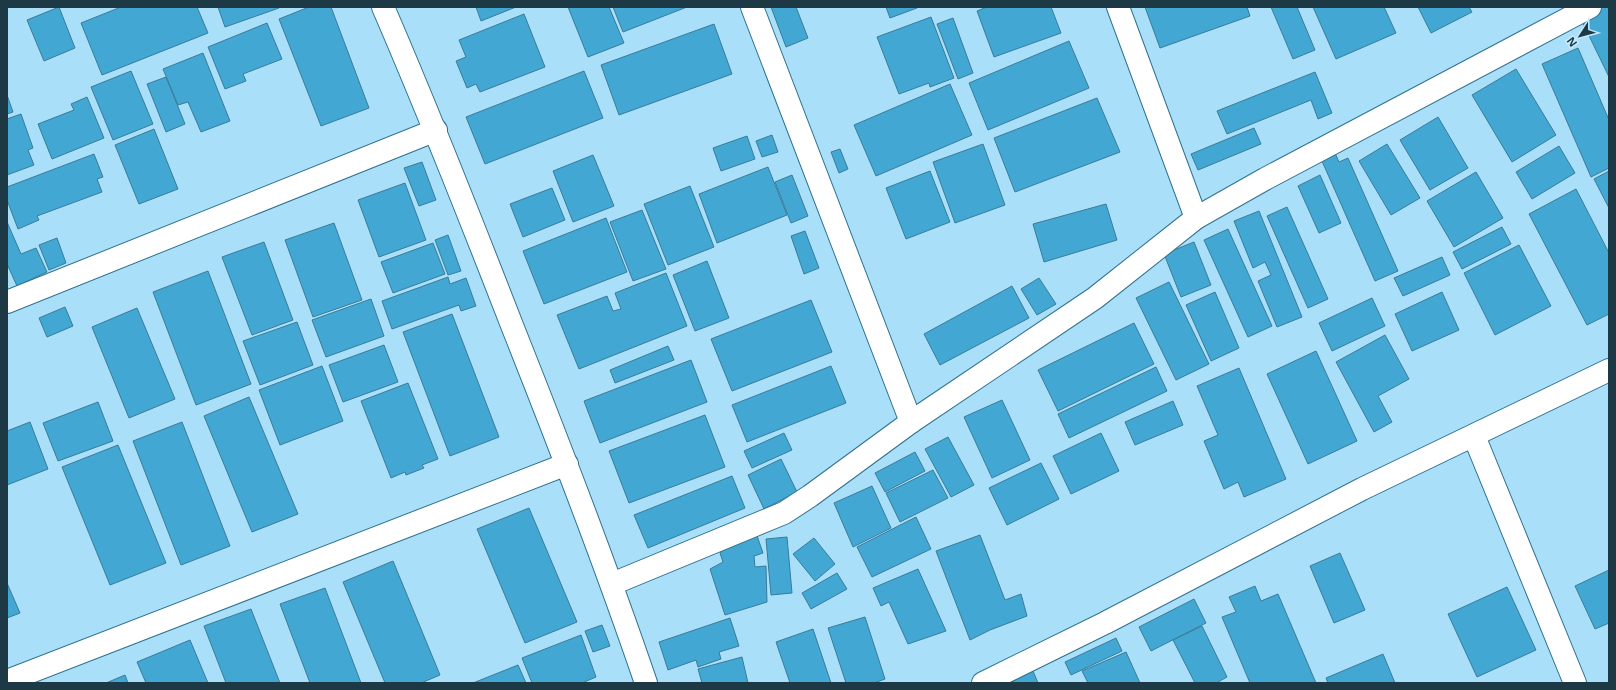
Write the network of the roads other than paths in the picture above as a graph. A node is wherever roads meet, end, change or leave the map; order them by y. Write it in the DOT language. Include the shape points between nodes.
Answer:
graph roads {
  1 [pos="383,7"];
  2 [pos="752,7"];
  3 [pos="1118,7"];
  4 [pos="1590,7"];
  5 [pos="436,130"];
  6 [pos="1196,218"];
  7 [pos="7,302"];
  8 [pos="1609,370"];
  9 [pos="911,422"];
  10 [pos="1474,436"];
  11 [pos="567,464"];
  12 [pos="612,584"];
  13 [pos="7,681"];
  14 [pos="646,683"];
  15 [pos="983,683"];
  16 [pos="1575,683"];
  1 -- 5 [label="street"];
  2 -- 9 [label="street"];
  3 -- 6 [label="street"];
  4 -- 6 [label="street"];
  5 -- 7 [label="street"];
  5 -- 11 [label="street"];
  6 -- 9 [label="street" via="1096,298"];
  8 -- 10 [label="street"];
  9 -- 12 [label="street" via="784,513"];
  10 -- 15 [label="street" via="1362,490"];
  10 -- 16 [label="street"];
  11 -- 12 [label="street"];
  11 -- 13 [label="street"];
  12 -- 14 [label="street"];
}
